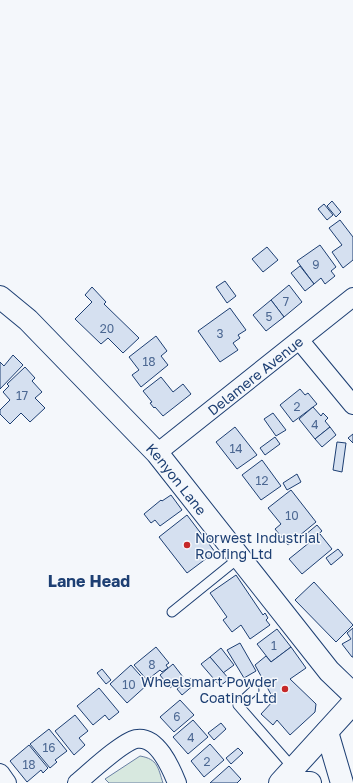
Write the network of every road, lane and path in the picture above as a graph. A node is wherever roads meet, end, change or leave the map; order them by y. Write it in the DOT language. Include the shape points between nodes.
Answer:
graph roads {
  1 [pos="0,297"];
  2 [pos="353,297"];
  3 [pos="300,341"];
  4 [pos="353,405"];
  5 [pos="157,453"];
  6 [pos="240,557"];
  7 [pos="172,612"];
  8 [pos="254,690"];
  9 [pos="353,694"];
  10 [pos="353,703"];
  11 [pos="327,732"];
  12 [pos="0,773"];
  13 [pos="286,778"];
  14 [pos="7,783"];
  15 [pos="77,783"];
  16 [pos="177,783"];
  17 [pos="310,783"];
  18 [pos="342,783"];
  1 -- 5 [label="main road, Kenyon Lane" via="28,320"];
  2 -- 3 [label="street, Delamere Avenue"];
  3 -- 4 [label="street"];
  3 -- 5 [label="street, Delamere Avenue"];
  5 -- 6 [label="main road, Kenyon Lane"];
  6 -- 7 [label="lane"];
  6 -- 9 [label="main road, Kenyon Lane" via="329,671"];
  8 -- 13 [label="lane" via="238,705"];
  10 -- 11 [label="main road"];
  11 -- 13 [label="main road"];
  11 -- 18 [label="main road"];
  12 -- 14 [label="street"];
  13 -- 17 [label="main road"];
  15 -- 16 [label="street" via="136,739 157,747 171,767"];
}
